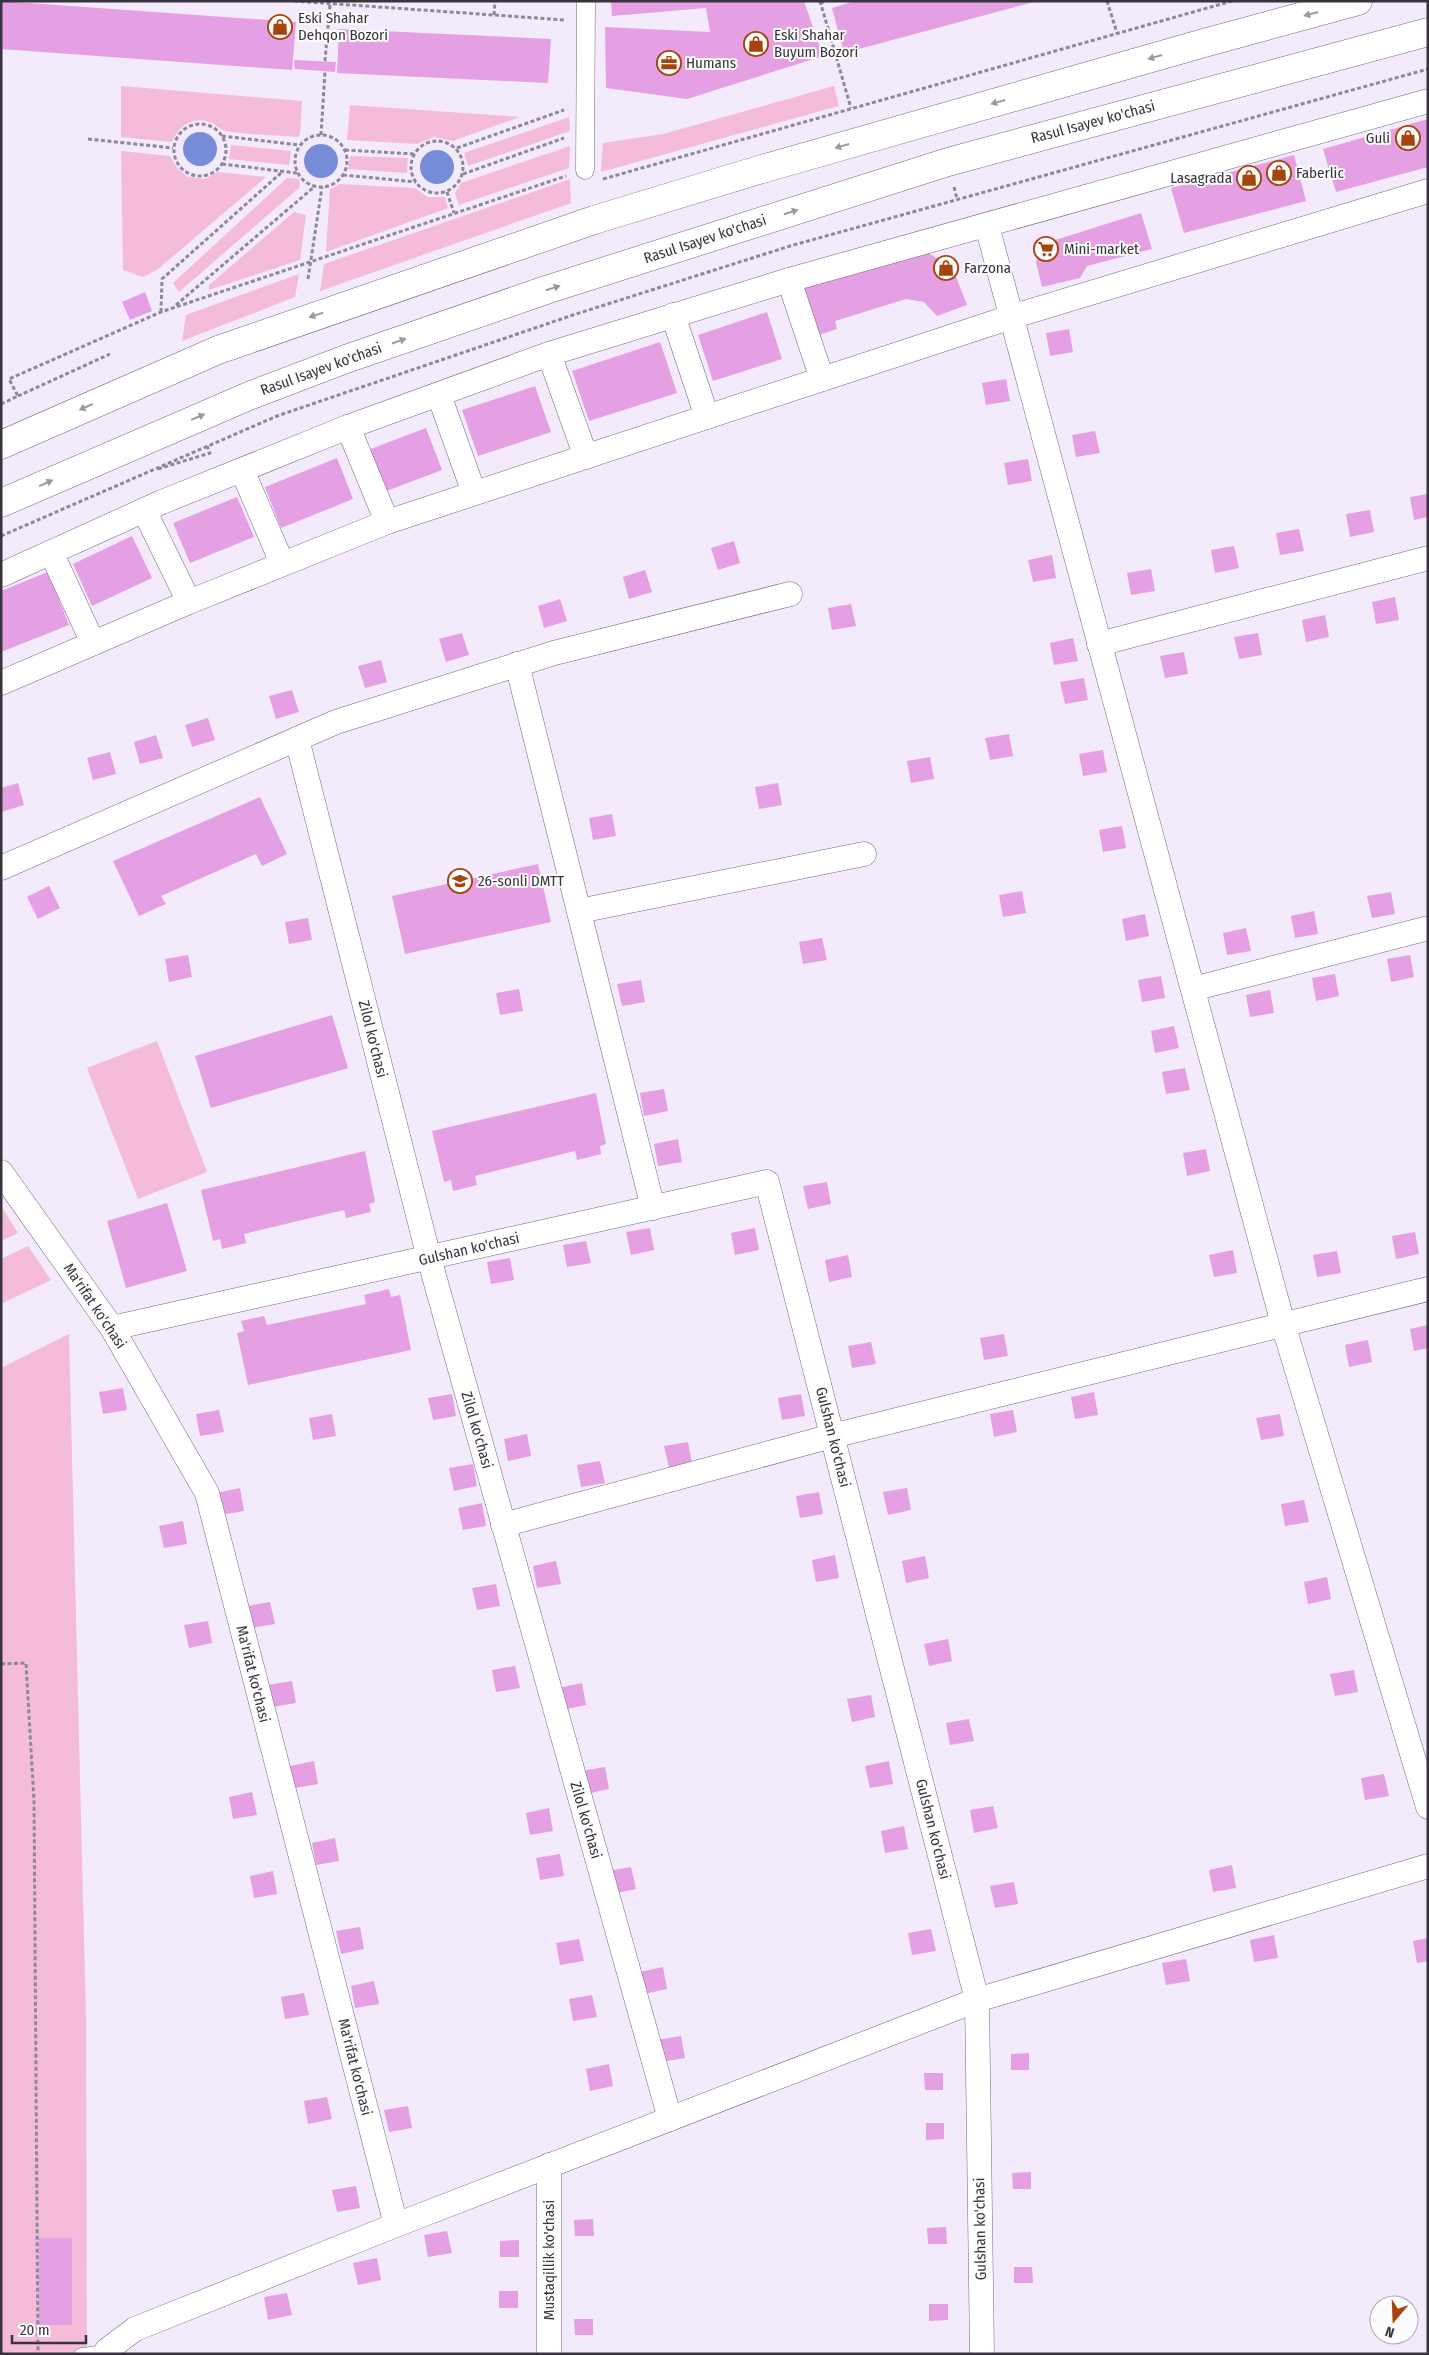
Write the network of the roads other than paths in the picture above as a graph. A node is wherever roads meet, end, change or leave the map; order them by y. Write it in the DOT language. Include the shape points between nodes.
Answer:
graph roads {
  1 [pos="586,1"];
  2 [pos="1358,1"];
  3 [pos="1428,32"];
  4 [pos="1428,101"];
  5 [pos="585,170"];
  6 [pos="1428,191"];
  7 [pos="987,226"];
  8 [pos="789,280"];
  9 [pos="673,315"];
  10 [pos="1012,317"];
  11 [pos="549,354"];
  12 [pos="822,379"];
  13 [pos="439,394"];
  14 [pos="707,417"];
  15 [pos="348,428"];
  16 [pos="1,445"];
  17 [pos="586,457"];
  18 [pos="242,470"];
  19 [pos="474,493"];
  20 [pos="1,503"];
  21 [pos="144,510"];
  22 [pos="387,522"];
  23 [pos="51,552"];
  24 [pos="1428,558"];
  25 [pos="282,564"];
  26 [pos="1,575"];
  27 [pos="790,594"];
  28 [pos="189,602"];
  29 [pos="93,643"];
  30 [pos="1100,644"];
  31 [pos="517,664"];
  32 [pos="1,682"];
  33 [pos="297,739"];
  34 [pos="864,854"];
  35 [pos="1,868"];
  36 [pos="579,911"];
  37 [pos="1428,928"];
  38 [pos="1193,989"];
  39 [pos="1,1172"];
  40 [pos="653,1208"];
  41 [pos="429,1258"];
  42 [pos="1428,1289"];
  43 [pos="1283,1324"];
  44 [pos="112,1328"];
  45 [pos="832,1436"];
  46 [pos="504,1525"];
  47 [pos="1428,1807"];
  48 [pos="1428,1866"];
  49 [pos="977,2000"];
  50 [pos="670,2119"];
  51 [pos="549,2165"];
  52 [pos="396,2225"];
  53 [pos="107,2352"];
  54 [pos="80,2354"];
  55 [pos="548,2354"];
  56 [pos="982,2354"];
  1 -- 5 [label="street"];
  2 -- 16 [label="main road, one-way" via="762,169 594,220 218,350"];
  20 -- 3 [label="main road, Rasul Isayev ko'chasi, one-way" via="249,396 549,289 948,162"];
  4 -- 7 [label="street"];
  6 -- 10 [label="street"];
  7 -- 8 [label="street"];
  7 -- 10 [label="street"];
  8 -- 9 [label="street"];
  8 -- 12 [label="street"];
  9 -- 11 [label="street"];
  9 -- 14 [label="street"];
  10 -- 12 [label="street"];
  10 -- 30 [label="street"];
  11 -- 13 [label="street"];
  11 -- 17 [label="street"];
  12 -- 14 [label="street"];
  13 -- 15 [label="street"];
  13 -- 19 [label="street"];
  14 -- 17 [label="street"];
  15 -- 18 [label="street"];
  15 -- 22 [label="street"];
  17 -- 19 [label="street"];
  18 -- 21 [label="street"];
  18 -- 25 [label="street"];
  19 -- 22 [label="street"];
  21 -- 23 [label="street"];
  21 -- 28 [label="street"];
  22 -- 25 [label="street"];
  23 -- 26 [label="street"];
  23 -- 29 [label="street"];
  24 -- 30 [label="street"];
  25 -- 28 [label="street"];
  27 -- 31 [label="street"];
  28 -- 29 [label="street"];
  29 -- 32 [label="street"];
  30 -- 38 [label="street"];
  31 -- 33 [label="street" via="336,722"];
  31 -- 36 [label="street"];
  33 -- 35 [label="street"];
  33 -- 41 [label="street, Zilol ko'chasi"];
  34 -- 36 [label="street"];
  36 -- 40 [label="street"];
  37 -- 38 [label="street"];
  38 -- 43 [label="street"];
  39 -- 44 [label="street, Ma'rifat ko'chasi"];
  40 -- 41 [label="street, Gulshan ko'chasi"];
  40 -- 45 [label="street, Gulshan ko'chasi" via="767,1182"];
  41 -- 44 [label="street, Gulshan ko'chasi"];
  41 -- 46 [label="street, Zilol ko'chasi"];
  42 -- 43 [label="street"];
  43 -- 45 [label="street"];
  43 -- 47 [label="street"];
  44 -- 52 [label="street, Ma'rifat ko'chasi" via="206,1493"];
  45 -- 46 [label="street"];
  45 -- 49 [label="street, Gulshan ko'chasi"];
  46 -- 50 [label="street, Zilol ko'chasi"];
  48 -- 49 [label="street"];
  49 -- 50 [label="street"];
  49 -- 56 [label="street, Gulshan ko'chasi"];
  50 -- 51 [label="street"];
  51 -- 52 [label="street"];
  51 -- 55 [label="street, Mustaqillik ko'chasi"];
  52 -- 53 [label="street" via="135,2329"];
  53 -- 54 [label="lane"];
}
